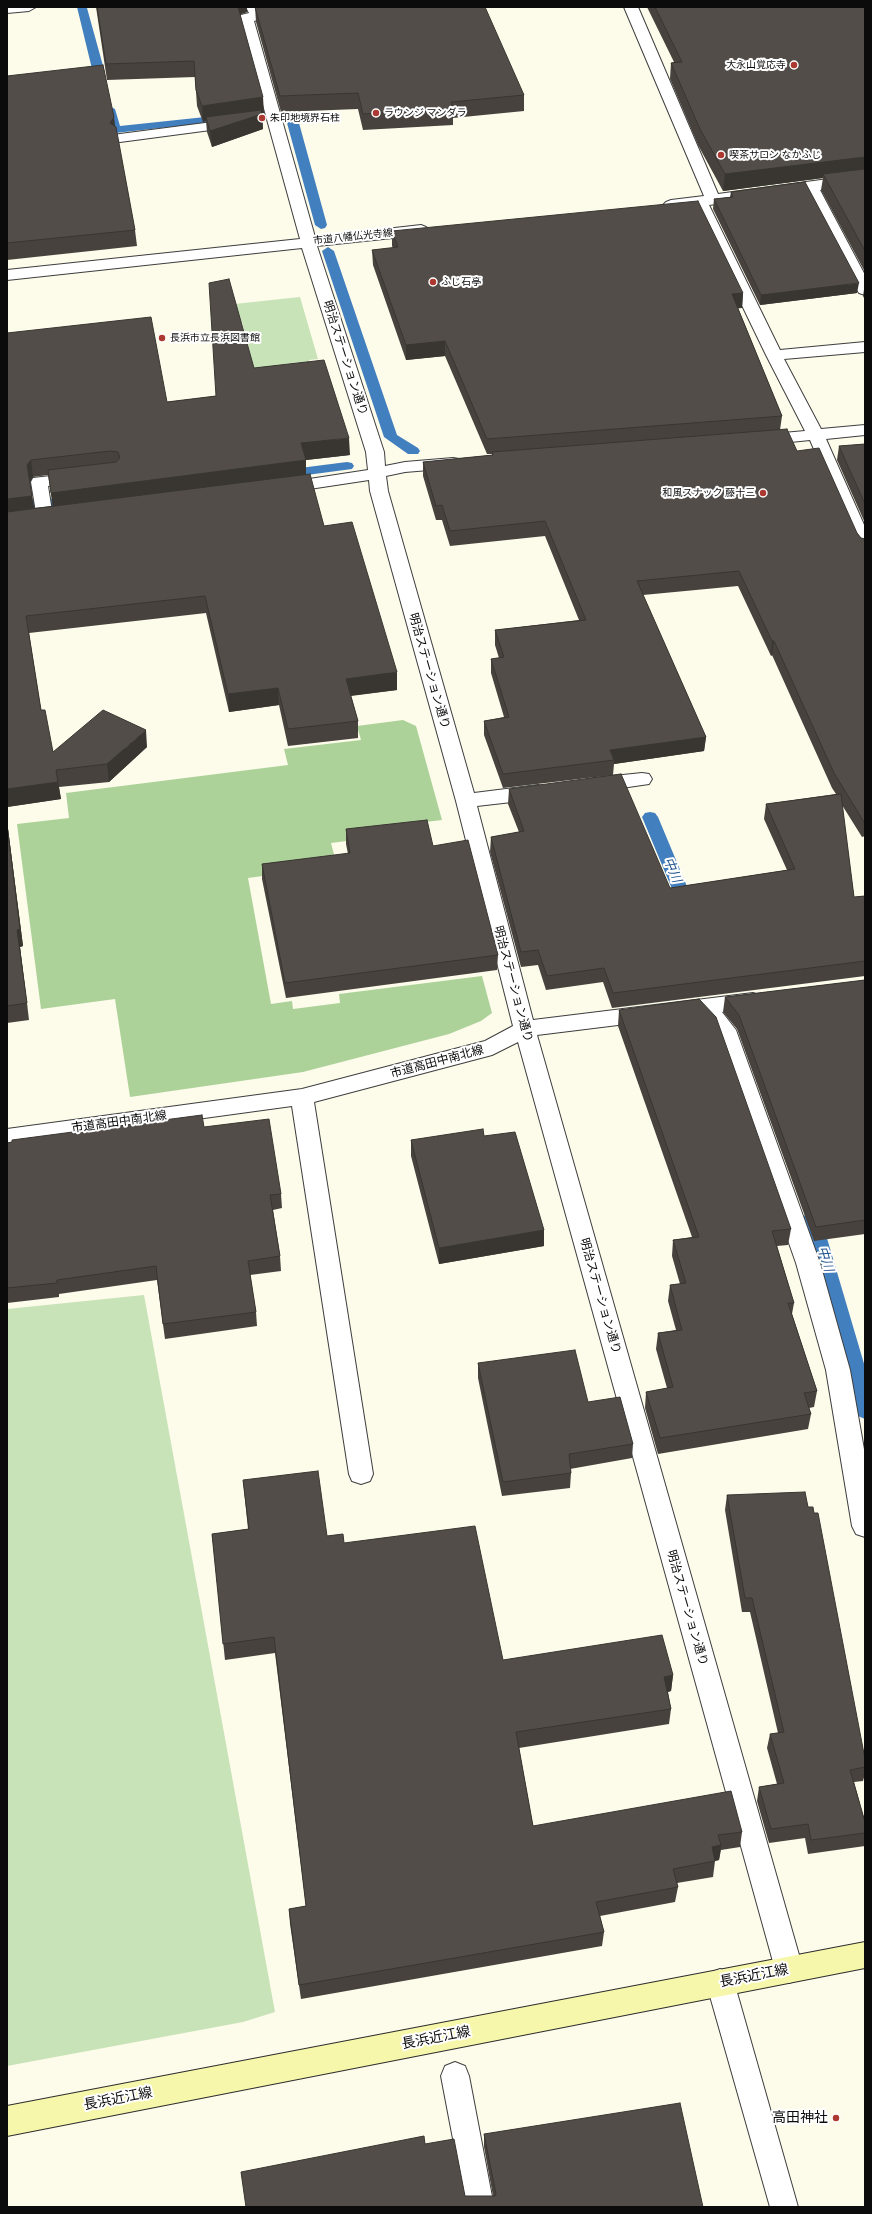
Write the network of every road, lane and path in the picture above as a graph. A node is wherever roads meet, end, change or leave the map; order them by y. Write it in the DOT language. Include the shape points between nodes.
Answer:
graph roads {
  1 [pos="29,7"];
  2 [pos="631,7"];
  3 [pos="7,9"];
  4 [pos="260,13"];
  5 [pos="261,120"];
  6 [pos="120,138"];
  7 [pos="865,179"];
  8 [pos="810,186"];
  9 [pos="706,200"];
  10 [pos="653,207"];
  11 [pos="433,229"];
  12 [pos="308,241"];
  13 [pos="7,275"];
  14 [pos="865,290"];
  15 [pos="865,347"];
  16 [pos="774,355"];
  17 [pos="865,430"];
  18 [pos="816,435"];
  19 [pos="745,441"];
  20 [pos="469,462"];
  21 [pos="377,473"];
  22 [pos="97,475"];
  23 [pos="264,490"];
  24 [pos="44,512"];
  25 [pos="865,547"];
  26 [pos="642,779"];
  27 [pos="466,801"];
  28 [pos="773,998"];
  29 [pos="704,1007"];
  30 [pos="525,1029"];
  31 [pos="302,1098"];
  32 [pos="7,1137"];
  33 [pos="361,1474"];
  34 [pos="865,1526"];
  35 [pos="865,1955"];
  36 [pos="789,1969"];
  37 [pos="720,1982"];
  38 [pos="455,2076"];
  39 [pos="7,2121"];
  40 [pos="480,2207"];
  41 [pos="784,2207"];
  1 -- 3 [label="street"];
  2 -- 9 [label="street"];
  4 -- 5 [label="street, 明治ステーション通り" via="246,18"];
  5 -- 6 [label="street"];
  5 -- 12 [label="street, 明治ステーション通り"];
  7 -- 8 [label="street"];
  8 -- 9 [label="street"];
  8 -- 14 [label="street"];
  9 -- 10 [label="street"];
  9 -- 16 [label="street"];
  11 -- 12 [label="street, 市道八幡仏光寺線"];
  12 -- 13 [label="street, 市道八幡仏光寺線"];
  12 -- 21 [label="street, 明治ステーション通り" via="375,452"];
  15 -- 16 [label="street"];
  16 -- 18 [label="street"];
  17 -- 18 [label="street"];
  18 -- 19 [label="street"];
  18 -- 25 [label="street"];
  20 -- 21 [label="street" via="406,467"];
  21 -- 23 [label="street"];
  21 -- 27 [label="street, 明治ステーション通り" via="379,491"];
  22 -- 24 [label="lane" via="39,482"];
  26 -- 27 [label="street"];
  27 -- 30 [label="street, 明治ステーション通り"];
  28 -- 29 [label="street, 市道高田中南北線"];
  29 -- 30 [label="street, 市道高田中南北線"];
  29 -- 34 [label="street" via="726,1030 808,1263 838,1370"];
  30 -- 31 [label="street, 市道高田中南北線" via="492,1047"];
  30 -- 36 [label="street, 明治ステーション通り"];
  31 -- 32 [label="street, 市道高田中南北線"];
  31 -- 33 [label="street"];
  35 -- 36 [label="main road, 長浜近江線"];
  36 -- 37 [label="main road, 長浜近江線"];
  37 -- 39 [label="main road, 長浜近江線"];
  37 -- 41 [label="lane"];
  38 -- 40 [label="lane"];
}
